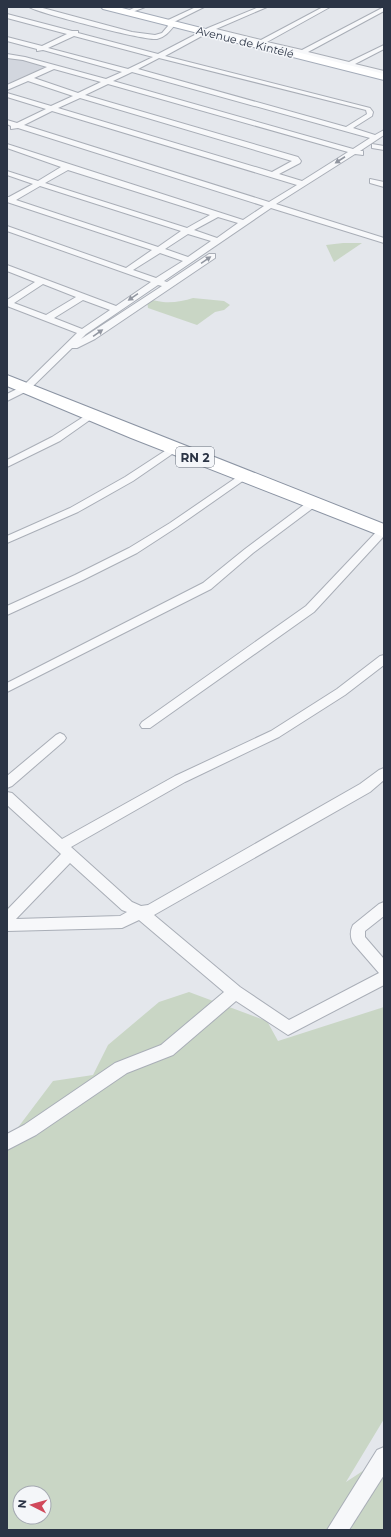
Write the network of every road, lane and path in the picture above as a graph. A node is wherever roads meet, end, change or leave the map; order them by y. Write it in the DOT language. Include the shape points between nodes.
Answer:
graph roads {
  1 [pos="32,7"];
  2 [pos="106,7"];
  3 [pos="142,7"];
  4 [pos="201,7"];
  5 [pos="264,7"];
  6 [pos="327,7"];
  7 [pos="384,9"];
  8 [pos="128,12"];
  9 [pos="7,16"];
  10 [pos="168,22"];
  11 [pos="95,24"];
  12 [pos="207,31"];
  13 [pos="73,34"];
  14 [pos="7,39"];
  15 [pos="262,42"];
  16 [pos="384,47"];
  17 [pos="41,49"];
  18 [pos="304,52"];
  19 [pos="7,56"];
  20 [pos="159,56"];
  21 [pos="23,58"];
  22 [pos="350,64"];
  23 [pos="54,66"];
  24 [pos="130,70"];
  25 [pos="384,73"];
  26 [pos="384,77"];
  27 [pos="26,78"];
  28 [pos="228,80"];
  29 [pos="107,82"];
  30 [pos="7,88"];
  31 [pos="205,90"];
  32 [pos="7,95"];
  33 [pos="78,95"];
  34 [pos="234,98"];
  35 [pos="179,101"];
  36 [pos="227,102"];
  37 [pos="220,107"];
  38 [pos="50,109"];
  39 [pos="214,111"];
  40 [pos="7,118"];
  41 [pos="161,118"];
  42 [pos="7,122"];
  43 [pos="20,124"];
  44 [pos="141,129"];
  45 [pos="348,129"];
  46 [pos="7,131"];
  47 [pos="384,132"];
  48 [pos="376,137"];
  49 [pos="384,140"];
  50 [pos="7,146"];
  51 [pos="375,146"];
  52 [pos="384,148"];
  53 [pos="354,151"];
  54 [pos="363,154"];
  55 [pos="67,167"];
  56 [pos="7,173"];
  57 [pos="274,174"];
  58 [pos="373,182"];
  59 [pos="38,183"];
  60 [pos="303,184"];
  61 [pos="384,185"];
  62 [pos="8,199"];
  63 [pos="285,203"];
  64 [pos="217,214"];
  65 [pos="269,217"];
  66 [pos="245,223"];
  67 [pos="7,228"];
  68 [pos="187,230"];
  69 [pos="384,234"];
  70 [pos="384,241"];
  71 [pos="222,244"];
  72 [pos="158,250"];
  73 [pos="189,260"];
  74 [pos="7,268"];
  75 [pos="128,270"];
  76 [pos="42,281"];
  77 [pos="158,281"];
  78 [pos="167,286"];
  79 [pos="82,296"];
  80 [pos="7,303"];
  81 [pos="116,309"];
  82 [pos="47,318"];
  83 [pos="83,332"];
  84 [pos="64,352"];
  85 [pos="7,380"];
  86 [pos="26,388"];
  87 [pos="7,398"];
  88 [pos="91,415"];
  89 [pos="174,448"];
  90 [pos="7,464"];
  91 [pos="242,476"];
  92 [pos="313,503"];
  93 [pos="384,530"];
  94 [pos="7,540"];
  95 [pos="7,611"];
  96 [pos="384,659"];
  97 [pos="7,688"];
  98 [pos="146,725"];
  99 [pos="60,738"];
  100 [pos="384,773"];
  101 [pos="7,783"];
  102 [pos="7,796"];
  103 [pos="66,850"];
  104 [pos="384,908"];
  105 [pos="140,912"];
  106 [pos="7,919"];
  107 [pos="7,925"];
  108 [pos="384,969"];
  109 [pos="384,978"];
  110 [pos="234,992"];
  111 [pos="7,1142"];
  112 [pos="384,1457"];
  113 [pos="337,1530"];
  1 -- 11 [label="street"];
  2 -- 8 [label="main road, Avenue de Kintélé"];
  3 -- 8 [label="street"];
  4 -- 10 [label="street"];
  5 -- 12 [label="street"];
  6 -- 15 [label="street"];
  7 -- 18 [label="street"];
  8 -- 10 [label="main road, Avenue de Kintélé"];
  9 -- 13 [label="street"];
  10 -- 11 [label="street" via="171,26 167,31 156,37 132,34"];
  10 -- 12 [label="main road, Avenue de Kintélé"];
  11 -- 13 [label="street"];
  12 -- 15 [label="street"];
  12 -- 20 [label="street"];
  12 -- 26 [label="main road, Avenue de Kintélé"];
  13 -- 17 [label="street"];
  13 -- 20 [label="street"];
  14 -- 17 [label="street"];
  15 -- 18 [label="street"];
  16 -- 22 [label="street"];
  17 -- 21 [label="street"];
  17 -- 24 [label="street"];
  18 -- 22 [label="street"];
  19 -- 21 [label="street"];
  20 -- 24 [label="street"];
  20 -- 28 [label="street"];
  21 -- 23 [label="street"];
  22 -- 25 [label="street"];
  23 -- 27 [label="street"];
  23 -- 29 [label="street"];
  24 -- 29 [label="street"];
  24 -- 31 [label="street"];
  27 -- 30 [label="street"];
  27 -- 33 [label="street"];
  28 -- 31 [label="street"];
  28 -- 45 [label="street" via="368,109 370,115"];
  29 -- 33 [label="street"];
  29 -- 35 [label="street"];
  31 -- 34 [label="street"];
  31 -- 35 [label="street"];
  32 -- 38 [label="street"];
  33 -- 38 [label="street"];
  33 -- 41 [label="street"];
  34 -- 36 [label="street"];
  34 -- 45 [label="street"];
  35 -- 39 [label="street"];
  37 -- 39 [label="street"];
  38 -- 43 [label="street"];
  38 -- 44 [label="street"];
  39 -- 53 [label="street"];
  40 -- 43 [label="street"];
  41 -- 44 [label="street"];
  41 -- 57 [label="street" via="296,159 297,161"];
  42 -- 43 [label="street"];
  43 -- 46 [label="street"];
  43 -- 63 [label="street"];
  44 -- 57 [label="street"];
  45 -- 48 [label="street"];
  47 -- 48 [label="street"];
  48 -- 53 [label="street"];
  49 -- 51 [label="street"];
  50 -- 55 [label="street"];
  51 -- 52 [label="street"];
  51 -- 54 [label="street"];
  53 -- 54 [label="street"];
  53 -- 60 [label="street, one-way"];
  54 -- 63 [label="street"];
  55 -- 59 [label="street"];
  55 -- 64 [label="street"];
  56 -- 59 [label="street"];
  57 -- 60 [label="street"];
  58 -- 61 [label="street"];
  59 -- 62 [label="street"];
  59 -- 68 [label="street"];
  60 -- 63 [label="street"];
  62 -- 72 [label="street"];
  63 -- 65 [label="street"];
  63 -- 66 [label="street"];
  63 -- 69 [label="street"];
  63 -- 70 [label="street"];
  64 -- 66 [label="street"];
  64 -- 68 [label="street"];
  66 -- 71 [label="street"];
  67 -- 75 [label="street"];
  68 -- 71 [label="street"];
  68 -- 72 [label="street"];
  71 -- 73 [label="street"];
  78 -- 71 [label="street, one-way"];
  72 -- 73 [label="street"];
  72 -- 75 [label="street"];
  73 -- 77 [label="street"];
  74 -- 76 [label="street"];
  75 -- 77 [label="street"];
  76 -- 79 [label="street"];
  76 -- 80 [label="street"];
  77 -- 78 [label="street"];
  77 -- 81 [label="street, one-way"];
  84 -- 78 [label="street, one-way" via="92,337"];
  79 -- 81 [label="street"];
  79 -- 82 [label="street"];
  80 -- 82 [label="street"];
  81 -- 83 [label="street"];
  82 -- 83 [label="street"];
  83 -- 84 [label="street"];
  84 -- 86 [label="street"];
  85 -- 86 [label="highway, RN 2"];
  86 -- 87 [label="street"];
  86 -- 88 [label="highway, RN 2"];
  88 -- 89 [label="highway, RN 2"];
  88 -- 90 [label="street" via="56,439"];
  89 -- 91 [label="highway, RN 2"];
  89 -- 94 [label="street" via="129,479 74,510"];
  91 -- 92 [label="highway, RN 2"];
  91 -- 95 [label="street" via="200,508 148,541"];
  92 -- 93 [label="highway, RN 2"];
  92 -- 97 [label="street" via="207,586"];
  93 -- 98 [label="street" via="310,609"];
  96 -- 103 [label="street" via="341,692 275,734 180,779"];
  99 -- 101 [label="street"];
  100 -- 105 [label="street" via="358,792 151,910"];
  102 -- 103 [label="street"];
  103 -- 105 [label="street" via="127,906"];
  103 -- 106 [label="street"];
  104 -- 108 [label="street" via="358,929 358,939"];
  105 -- 107 [label="street" via="122,922"];
  105 -- 110 [label="street"];
  109 -- 110 [label="street" via="288,1028"];
  110 -- 111 [label="street" via="167,1050 121,1068 30,1130"];
  112 -- 113 [label="street"];
}
